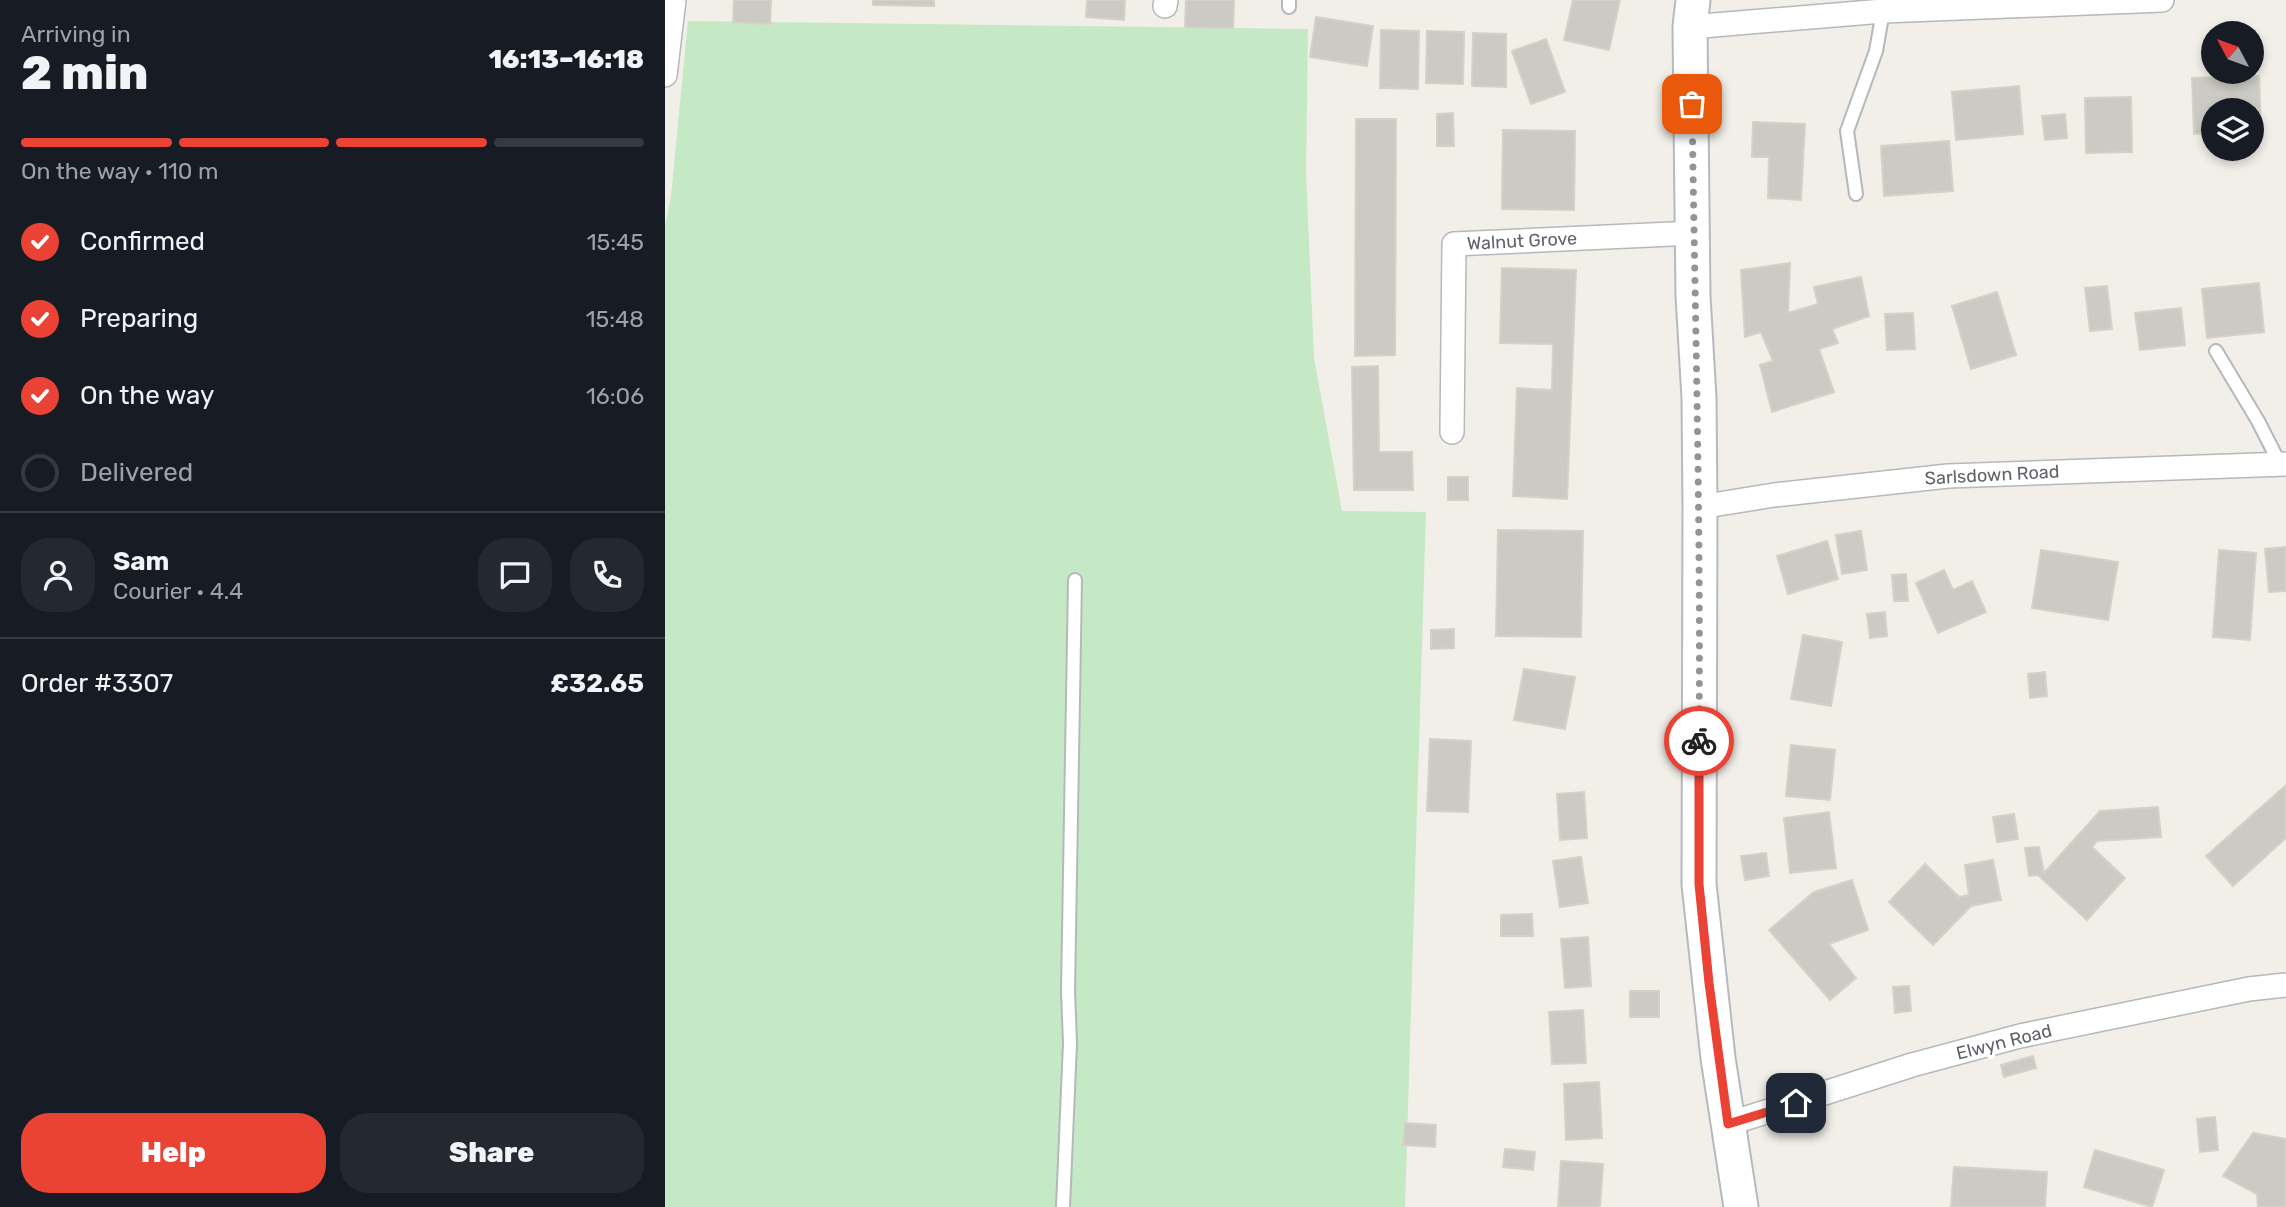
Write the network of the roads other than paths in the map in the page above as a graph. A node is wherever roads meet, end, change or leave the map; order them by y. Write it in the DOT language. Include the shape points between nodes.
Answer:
graph roads {
  1 [pos="674,0"];
  2 [pos="2162,0"];
  3 [pos="2114,1"];
  4 [pos="1868,8"];
  5 [pos="1692,14"];
  6 [pos="665,75"];
  7 [pos="1856,194"];
  8 [pos="1694,233"];
  9 [pos="2216,351"];
  10 [pos="1452,432"];
  11 [pos="2283,464"];
  12 [pos="1700,507"];
  13 [pos="1075,580"];
  14 [pos="2286,985"];
  15 [pos="1728,1124"];
  16 [pos="1063,1207"];
  17 [pos="1741,1207"];
  1 -- 6 [label="street"];
  2 -- 3 [label="street"];
  3 -- 4 [label="street"];
  4 -- 5 [label="street"];
  4 -- 7 [label="lane" via="1876,51 1847,131"];
  5 -- 8 [label="main road"];
  8 -- 10 [label="street, Walnut Grove" via="1454,244"];
  8 -- 12 [label="main road"];
  9 -- 11 [label="lane"];
  11 -- 12 [label="street, Sarlsdown Road" via="1948,476"];
  12 -- 15 [label="main road" via="1699,884"];
  13 -- 16 [label="lane" via="1070,1043"];
  14 -- 15 [label="street, Elwyn Road" via="2020,1036"];
  15 -- 17 [label="main road"];
}
